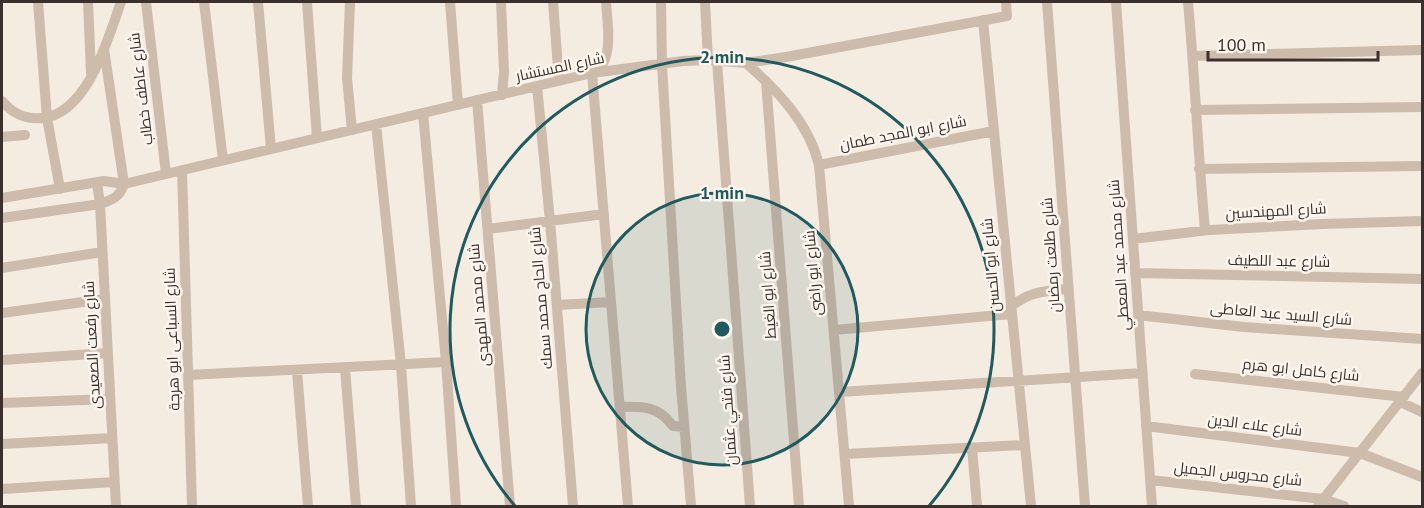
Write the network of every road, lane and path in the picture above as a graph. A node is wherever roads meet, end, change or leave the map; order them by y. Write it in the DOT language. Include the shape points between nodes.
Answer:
graph roads {
  1 [pos="38,2"];
  2 [pos="88,2"];
  3 [pos="121,2"];
  4 [pos="146,2"];
  5 [pos="204,2"];
  6 [pos="258,2"];
  7 [pos="307,2"];
  8 [pos="350,2"];
  9 [pos="450,2"];
  10 [pos="501,2"];
  11 [pos="553,2"];
  12 [pos="606,2"];
  13 [pos="661,2"];
  14 [pos="705,2"];
  15 [pos="1006,2"];
  16 [pos="1047,2"];
  17 [pos="1116,2"];
  18 [pos="1188,2"];
  19 [pos="983,20"];
  20 [pos="104,49"];
  21 [pos="1422,50"];
  22 [pos="1193,56"];
  23 [pos="713,60"];
  24 [pos="746,63"];
  25 [pos="662,65"];
  26 [pos="592,73"];
  27 [pos="91,76"];
  28 [pos="559,81"];
  29 [pos="766,81"];
  30 [pos="537,86"];
  31 [pos="502,95"];
  32 [pos="477,100"];
  33 [pos="2,101"];
  34 [pos="458,105"];
  35 [pos="1422,107"];
  36 [pos="1195,110"];
  37 [pos="423,113"];
  38 [pos="47,118"];
  39 [pos="376,123"];
  40 [pos="352,130"];
  41 [pos="994,131"];
  42 [pos="25,135"];
  43 [pos="2,137"];
  44 [pos="316,138"];
  45 [pos="271,149"];
  46 [pos="223,160"];
  47 [pos="819,165"];
  48 [pos="1422,166"];
  49 [pos="1199,168"];
  50 [pos="182,170"];
  51 [pos="166,174"];
  52 [pos="97,182"];
  53 [pos="124,184"];
  54 [pos="60,189"];
  55 [pos="2,198"];
  56 [pos="100,204"];
  57 [pos="604,213"];
  58 [pos="2,218"];
  59 [pos="550,221"];
  60 [pos="1422,221"];
  61 [pos="488,229"];
  62 [pos="1205,230"];
  63 [pos="1132,239"];
  64 [pos="102,252"];
  65 [pos="2,268"];
  66 [pos="1135,273"];
  67 [pos="1422,279"];
  68 [pos="1068,289"];
  69 [pos="105,299"];
  70 [pos="611,302"];
  71 [pos="557,305"];
  72 [pos="1010,311"];
  73 [pos="2,313"];
  74 [pos="1138,315"];
  75 [pos="834,330"];
  76 [pos="1422,339"];
  77 [pos="108,353"];
  78 [pos="2,360"];
  79 [pos="446,362"];
  80 [pos="401,365"];
  81 [pos="345,368"];
  82 [pos="297,370"];
  83 [pos="1142,373"];
  84 [pos="1422,373"];
  85 [pos="1195,374"];
  86 [pos="188,375"];
  87 [pos="1075,377"];
  88 [pos="1018,380"];
  89 [pos="839,392"];
  90 [pos="110,399"];
  91 [pos="1402,400"];
  92 [pos="2,403"];
  93 [pos="620,407"];
  94 [pos="1422,412"];
  95 [pos="1146,426"];
  96 [pos="684,427"];
  97 [pos="111,438"];
  98 [pos="2,444"];
  99 [pos="1024,445"];
  100 [pos="972,448"];
  101 [pos="1360,453"];
  102 [pos="845,454"];
  103 [pos="1422,477"];
  104 [pos="1150,480"];
  105 [pos="114,482"];
  106 [pos="2,489"];
  107 [pos="1321,503"];
  108 [pos="116,507"];
  109 [pos="192,507"];
  110 [pos="308,507"];
  111 [pos="356,507"];
  112 [pos="411,507"];
  113 [pos="456,507"];
  114 [pos="510,507"];
  115 [pos="573,507"];
  116 [pos="628,507"];
  117 [pos="691,507"];
  118 [pos="750,507"];
  119 [pos="799,507"];
  120 [pos="849,507"];
  121 [pos="977,507"];
  122 [pos="1030,507"];
  123 [pos="1085,507"];
  124 [pos="1152,507"];
  125 [pos="1344,507"];
  1 -- 38 [label="street"];
  2 -- 27 [label="street"];
  3 -- 20 [label="street"];
  4 -- 51 [label="street, شارع عاطف خطاب"];
  5 -- 46 [label="street"];
  6 -- 45 [label="street"];
  7 -- 44 [label="street"];
  8 -- 40 [label="street" via="347,78"];
  9 -- 34 [label="street"];
  10 -- 31 [label="street"];
  11 -- 28 [label="street"];
  12 -- 26 [label="street" via="607,51 603,63"];
  13 -- 25 [label="street"];
  14 -- 23 [label="street, شارع فتحي عثمان"];
  15 -- 19 [label="street, شارع المستشار" via="1007,16"];
  16 -- 68 [label="street, شارع طلعت رمضان"];
  17 -- 63 [label="street, شارع محمد عبد المعطي"];
  18 -- 22 [label="street"];
  19 -- 24 [label="street, شارع المستشار"];
  19 -- 41 [label="street, شارع ابو الحسن"];
  20 -- 27 [label="street"];
  20 -- 53 [label="street"];
  21 -- 22 [label="street"];
  22 -- 36 [label="street"];
  23 -- 24 [label="street, شارع المستشار"];
  23 -- 25 [label="street, شارع المستشار"];
  23 -- 118 [label="street, شارع فتحي عثمان"];
  24 -- 29 [label="street, شارع ابو راضى"];
  25 -- 26 [label="street, شارع المستشار"];
  25 -- 96 [label="street"];
  26 -- 28 [label="street, شارع المستشار"];
  26 -- 57 [label="street"];
  27 -- 38 [label="street" via="71,105"];
  28 -- 30 [label="street, شارع المستشار"];
  29 -- 47 [label="street, شارع ابو راضى" via="806,130"];
  29 -- 119 [label="street, شارع ابو الغيط"];
  30 -- 31 [label="street, شارع المستشار"];
  30 -- 59 [label="street, شارع الحاج محمد سمك"];
  31 -- 32 [label="street, شارع المستشار"];
  32 -- 34 [label="street, شارع المستشار"];
  32 -- 61 [label="street, شارع محمد المهدى"];
  33 -- 38 [label="street" via="16,114"];
  34 -- 37 [label="street, شارع المستشار"];
  35 -- 36 [label="street"];
  36 -- 49 [label="street"];
  37 -- 39 [label="street, شارع المستشار"];
  37 -- 79 [label="street"];
  38 -- 54 [label="street"];
  39 -- 40 [label="street, شارع المستشار"];
  39 -- 80 [label="street"];
  40 -- 44 [label="street, شارع المستشار"];
  41 -- 47 [label="street, شارع ابو المجد طمان"];
  41 -- 72 [label="street, شارع ابو الحسن"];
  42 -- 43 [label="street"];
  44 -- 45 [label="street, شارع المستشار"];
  45 -- 46 [label="street, شارع المستشار"];
  46 -- 50 [label="street, شارع المستشار"];
  47 -- 75 [label="street, شارع ابو راضى"];
  48 -- 49 [label="street"];
  49 -- 62 [label="street"];
  50 -- 51 [label="street, شارع المستشار"];
  50 -- 86 [label="street, شارع السباعى ابو هرجة"];
  51 -- 53 [label="street, شارع المستشار"];
  52 -- 53 [label="street"];
  52 -- 54 [label="street"];
  52 -- 56 [label="street, شارع رفعت الصعيدى"];
  53 -- 56 [label="street" via="114,199"];
  54 -- 55 [label="street"];
  56 -- 58 [label="street"];
  56 -- 64 [label="street, شارع رفعت الصعيدى"];
  57 -- 59 [label="street"];
  57 -- 70 [label="street"];
  59 -- 61 [label="street"];
  59 -- 71 [label="street, شارع الحاج محمد سمك"];
  60 -- 62 [label="street, شارع المهندسين"];
  61 -- 114 [label="street, شارع محمد المهدى"];
  62 -- 63 [label="street, شارع المهندسين"];
  63 -- 66 [label="street, شارع محمد عبد المعطي"];
  64 -- 65 [label="street"];
  64 -- 69 [label="street, شارع رفعت الصعيدى"];
  66 -- 67 [label="street, شارع عبد اللطيف"];
  66 -- 74 [label="street, شارع محمد عبد المعطي"];
  68 -- 72 [label="street" via="1035,292 1022,298"];
  68 -- 87 [label="street, شارع طلعت رمضان"];
  69 -- 73 [label="street"];
  69 -- 77 [label="street, شارع رفعت الصعيدى"];
  70 -- 71 [label="street"];
  70 -- 93 [label="street"];
  71 -- 115 [label="street, شارع الحاج محمد سمك"];
  72 -- 75 [label="street"];
  72 -- 88 [label="street, شارع ابو الحسن"];
  74 -- 76 [label="street, شارع السيد عبد العاطى" via="1244,327"];
  74 -- 83 [label="street, شارع محمد عبد المعطي"];
  75 -- 89 [label="street, شارع ابو راضى"];
  77 -- 78 [label="street"];
  77 -- 90 [label="street, شارع رفعت الصعيدى"];
  79 -- 80 [label="street"];
  79 -- 113 [label="street"];
  80 -- 81 [label="street"];
  80 -- 112 [label="street"];
  81 -- 82 [label="street"];
  81 -- 111 [label="street"];
  82 -- 86 [label="street"];
  82 -- 110 [label="street"];
  83 -- 87 [label="street"];
  83 -- 95 [label="street, شارع محمد عبد المعطي"];
  84 -- 91 [label="street"];
  85 -- 91 [label="street, شارع كامل ابو هرم"];
  86 -- 109 [label="street, شارع السباعى ابو هرجة"];
  87 -- 88 [label="street"];
  87 -- 123 [label="street, شارع طلعت رمضان"];
  88 -- 89 [label="street"];
  88 -- 99 [label="street, شارع ابو الحسن"];
  89 -- 102 [label="street, شارع ابو راضى"];
  90 -- 92 [label="street"];
  90 -- 97 [label="street, شارع رفعت الصعيدى"];
  91 -- 94 [label="street, شارع كامل ابو هرم"];
  91 -- 101 [label="street"];
  93 -- 96 [label="street" via="654,410 673,426"];
  93 -- 116 [label="street"];
  95 -- 101 [label="street, شارع علاء الدين"];
  95 -- 104 [label="street, شارع محمد عبد المعطي"];
  96 -- 117 [label="street"];
  97 -- 98 [label="street"];
  97 -- 105 [label="street, شارع رفعت الصعيدى"];
  99 -- 100 [label="street"];
  99 -- 122 [label="street, شارع ابو الحسن"];
  100 -- 102 [label="street"];
  100 -- 121 [label="street"];
  101 -- 103 [label="street, شارع علاء الدين"];
  101 -- 107 [label="street"];
  102 -- 120 [label="street, شارع ابو راضى"];
  104 -- 107 [label="street, شارع محروس الجميل"];
  104 -- 124 [label="street, شارع محمد عبد المعطي"];
  105 -- 106 [label="street"];
  105 -- 108 [label="street, شارع رفعت الصعيدى"];
  107 -- 125 [label="street, شارع محروس الجميل"];
}
